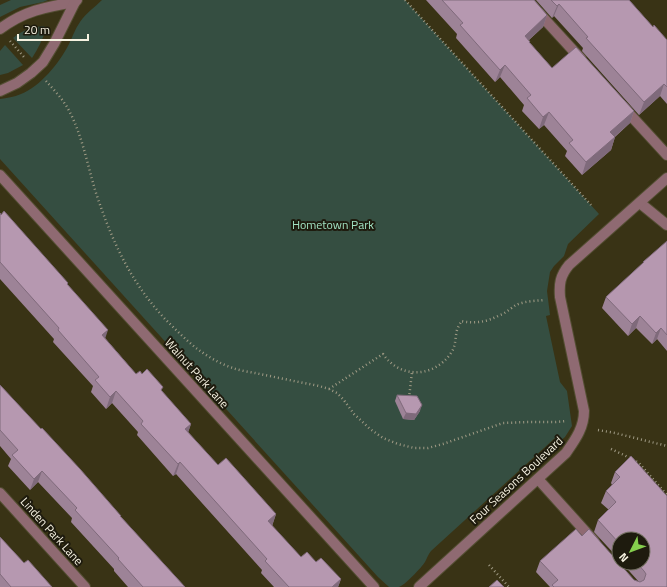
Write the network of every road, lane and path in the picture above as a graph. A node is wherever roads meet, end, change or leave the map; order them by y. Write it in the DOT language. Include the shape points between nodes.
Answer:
graph roads {
  1 [pos="405,0"];
  2 [pos="527,0"];
  3 [pos="76,1"];
  4 [pos="3,32"];
  5 [pos="584,64"];
  6 [pos="36,69"];
  7 [pos="0,91"];
  8 [pos="616,98"];
  9 [pos="667,155"];
  10 [pos="0,176"];
  11 [pos="667,178"];
  12 [pos="640,203"];
  13 [pos="591,205"];
  14 [pos="667,225"];
  15 [pos="560,297"];
  16 [pos="412,372"];
  17 [pos="329,389"];
  18 [pos="409,401"];
  19 [pos="584,418"];
  20 [pos="667,446"];
  21 [pos="611,449"];
  22 [pos="538,479"];
  23 [pos="0,493"];
  24 [pos="667,495"];
  25 [pos="600,547"];
  26 [pos="489,565"];
  27 [pos="85,587"];
  28 [pos="374,587"];
  29 [pos="419,587"];
  30 [pos="509,587"];
  1 -- 13 [label="path"];
  2 -- 5 [label="street"];
  3 -- 4 [label="street" via="31,11 12,20"];
  3 -- 6 [label="street" via="54,44"];
  4 -- 6 [label="path"];
  6 -- 7 [label="street" via="17,83"];
  6 -- 17 [label="path" via="57,93 74,121 98,199 123,261 144,295 164,318 196,348 218,362 232,368"];
  8 -- 9 [label="street"];
  10 -- 28 [label="street, Walnut Park Lane"];
  11 -- 12 [label="street, Four Seasons Boulevard"];
  12 -- 14 [label="street"];
  12 -- 15 [label="street, Four Seasons Boulevard" via="567,268 560,279"];
  15 -- 16 [label="path" via="521,304 500,316 481,322 461,321 454,347 448,358 432,370"];
  15 -- 19 [label="street, Four Seasons Boulevard"];
  16 -- 17 [label="path" via="396,366 383,354"];
  16 -- 18 [label="path"];
  17 -- 19 [label="path" via="337,393 370,429 383,438 414,448 443,444 503,423 556,422"];
  19 -- 20 [label="path" via="596,430"];
  19 -- 22 [label="street, Four Seasons Boulevard" via="579,434 566,453"];
  21 -- 24 [label="path" via="639,463"];
  22 -- 25 [label="street"];
  22 -- 29 [label="street, Four Seasons Boulevard"];
  23 -- 27 [label="street, Linden Park Lane"];
  26 -- 30 [label="path"];
}
